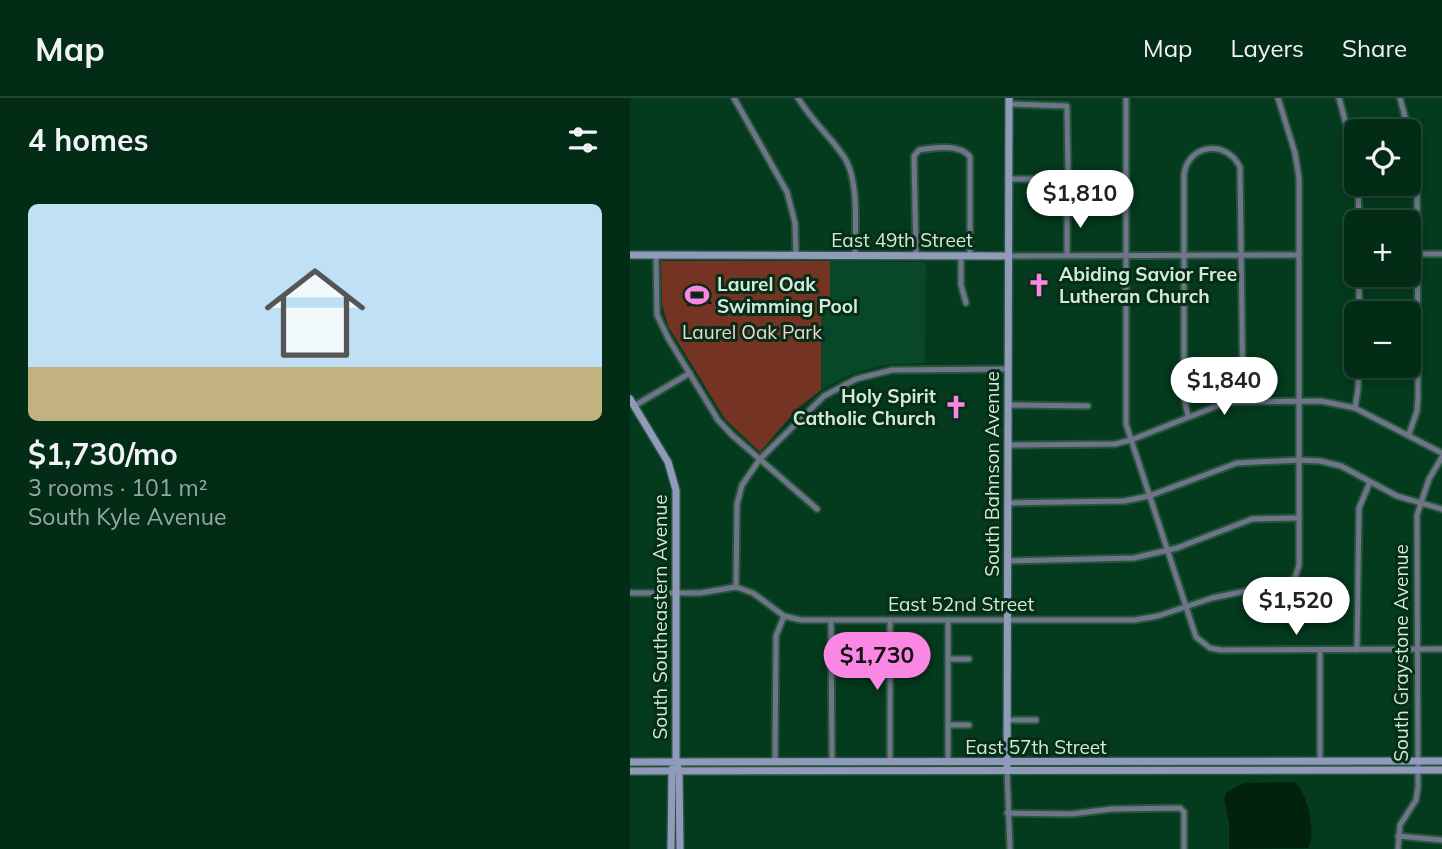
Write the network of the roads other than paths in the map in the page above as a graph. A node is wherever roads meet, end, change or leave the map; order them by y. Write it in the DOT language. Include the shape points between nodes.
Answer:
graph roads {
  1 [pos="734,98"];
  2 [pos="798,98"];
  3 [pos="1126,98"];
  4 [pos="1278,98"];
  5 [pos="1339,98"];
  6 [pos="1400,98"];
  7 [pos="1009,101"];
  8 [pos="1345,119"];
  9 [pos="1009,179"];
  10 [pos="1067,206"];
  11 [pos="1417,210"];
  12 [pos="1421,254"];
  13 [pos="1442,254"];
  14 [pos="630,255"];
  15 [pos="656,255"];
  16 [pos="1068,255"];
  17 [pos="1185,255"];
  18 [pos="1241,255"];
  19 [pos="1299,255"];
  20 [pos="796,256"];
  21 [pos="855,256"];
  22 [pos="916,256"];
  23 [pos="961,256"];
  24 [pos="970,256"];
  25 [pos="1008,256"];
  26 [pos="1124,256"];
  27 [pos="1416,287"];
  28 [pos="966,303"];
  29 [pos="1008,369"];
  30 [pos="690,373"];
  31 [pos="1359,378"];
  32 [pos="1243,401"];
  33 [pos="1299,401"];
  34 [pos="632,402"];
  35 [pos="1008,405"];
  36 [pos="1088,406"];
  37 [pos="1355,408"];
  38 [pos="1188,416"];
  39 [pos="1409,434"];
  40 [pos="1131,440"];
  41 [pos="1008,445"];
  42 [pos="1442,455"];
  43 [pos="761,459"];
  44 [pos="1299,460"];
  45 [pos="1370,482"];
  46 [pos="1149,496"];
  47 [pos="1008,503"];
  48 [pos="1420,503"];
  49 [pos="817,509"];
  50 [pos="1442,509"];
  51 [pos="1299,518"];
  52 [pos="1167,551"];
  53 [pos="1008,561"];
  54 [pos="736,587"];
  55 [pos="630,593"];
  56 [pos="676,593"];
  57 [pos="1185,607"];
  58 [pos="784,616"];
  59 [pos="831,620"];
  60 [pos="890,620"];
  61 [pos="948,620"];
  62 [pos="1008,620"];
  63 [pos="1417,649"];
  64 [pos="1442,649"];
  65 [pos="1320,650"];
  66 [pos="1357,650"];
  67 [pos="948,659"];
  68 [pos="969,659"];
  69 [pos="1007,720"];
  70 [pos="1036,720"];
  71 [pos="948,724"];
  72 [pos="969,725"];
  73 [pos="1442,761"];
  74 [pos="630,762"];
  75 [pos="676,762"];
  76 [pos="1320,762"];
  77 [pos="775,763"];
  78 [pos="832,763"];
  79 [pos="890,763"];
  80 [pos="948,763"];
  81 [pos="1417,766"];
  82 [pos="1007,767"];
  83 [pos="1442,770"];
  84 [pos="630,771"];
  85 [pos="675,771"];
  86 [pos="1007,813"];
  87 [pos="1398,836"];
  88 [pos="1442,840"];
  89 [pos="671,849"];
  90 [pos="680,849"];
  91 [pos="1010,849"];
  92 [pos="1184,849"];
  93 [pos="1398,849"];
  1 -- 20 [label="street" via="787,192"];
  2 -- 21 [label="street" via="844,155 854,188"];
  3 -- 26 [label="street"];
  4 -- 19 [label="street" via="1297,163"];
  5 -- 8 [label="street"];
  6 -- 11 [label="street" via="1417,173"];
  7 -- 9 [label="main road, South Bahnson Avenue"];
  7 -- 9 [label="street" via="1067,106 1068,161 1063,179"];
  9 -- 25 [label="main road, South Bahnson Avenue"];
  10 -- 16 [label="street"];
  12 -- 13 [label="street"];
  14 -- 15 [label="main road, East 49th Street"];
  15 -- 20 [label="main road, East 49th Street"];
  15 -- 30 [label="street" via="657,316"];
  16 -- 25 [label="street, East 49th Street"];
  16 -- 26 [label="street, East 49th Street"];
  17 -- 18 [label="street, East 49th Street"];
  17 -- 18 [label="street" via="1185,165 1196,153 1212,149 1229,153 1241,167"];
  17 -- 26 [label="street, East 49th Street"];
  17 -- 38 [label="street" via="1184,397"];
  18 -- 19 [label="street, East 49th Street"];
  18 -- 32 [label="street"];
  19 -- 33 [label="street"];
  20 -- 21 [label="main road, East 49th Street"];
  21 -- 22 [label="main road, East 49th Street"];
  22 -- 23 [label="main road, East 49th Street"];
  22 -- 24 [label="street" via="914,156 919,150 951,149 964,150 970,157"];
  23 -- 24 [label="main road, East 49th Street"];
  23 -- 28 [label="street"];
  24 -- 25 [label="main road, East 49th Street"];
  25 -- 29 [label="main road, South Bahnson Avenue"];
  26 -- 40 [label="street" via="1125,418"];
  27 -- 39 [label="street" via="1418,397"];
  29 -- 35 [label="main road, South Bahnson Avenue"];
  29 -- 43 [label="street" via="892,370 856,379 814,405"];
  30 -- 34 [label="street"];
  30 -- 43 [label="street" via="718,420"];
  31 -- 37 [label="street"];
  32 -- 33 [label="street"];
  32 -- 38 [label="street"];
  33 -- 37 [label="street"];
  33 -- 44 [label="street"];
  34 -- 56 [label="main road, South Southeastern Avenue" via="674,480"];
  35 -- 36 [label="street"];
  35 -- 41 [label="main road, South Bahnson Avenue"];
  37 -- 39 [label="street"];
  38 -- 40 [label="street"];
  39 -- 42 [label="street"];
  40 -- 41 [label="street" via="1106,445"];
  40 -- 46 [label="street"];
  41 -- 47 [label="main road, South Bahnson Avenue"];
  42 -- 48 [label="street, South Graystone Avenue"];
  43 -- 49 [label="street"];
  43 -- 54 [label="street" via="743,481 738,498"];
  44 -- 45 [label="street" via="1332,463"];
  44 -- 46 [label="street" via="1237,463"];
  44 -- 51 [label="street"];
  45 -- 48 [label="street"];
  45 -- 66 [label="street" via="1359,508"];
  46 -- 47 [label="street" via="1116,502"];
  46 -- 52 [label="street"];
  47 -- 53 [label="main road, South Bahnson Avenue"];
  48 -- 50 [label="street"];
  48 -- 63 [label="street, South Graystone Avenue" via="1416,524"];
  51 -- 52 [label="street" via="1252,519"];
  51 -- 57 [label="street, East 52nd Street" via="1295,578"];
  52 -- 53 [label="street" via="1115,560"];
  52 -- 57 [label="street"];
  53 -- 62 [label="main road, South Bahnson Avenue"];
  54 -- 56 [label="street"];
  54 -- 58 [label="street, East 52nd Street" via="753,593"];
  55 -- 56 [label="street"];
  56 -- 75 [label="main road, South Southeastern Avenue"];
  57 -- 62 [label="street, East 52nd Street" via="1134,620"];
  57 -- 65 [label="street" via="1196,637 1210,648"];
  58 -- 59 [label="street, East 52nd Street"];
  58 -- 77 [label="street" via="776,636"];
  59 -- 60 [label="street, East 52nd Street"];
  59 -- 78 [label="street"];
  60 -- 61 [label="street, East 52nd Street"];
  60 -- 79 [label="street"];
  61 -- 62 [label="street, East 52nd Street"];
  61 -- 67 [label="street"];
  62 -- 69 [label="main road, South Bahnson Avenue"];
  63 -- 64 [label="street"];
  63 -- 66 [label="street"];
  63 -- 81 [label="street, South Graystone Avenue"];
  65 -- 66 [label="street"];
  65 -- 76 [label="street"];
  67 -- 68 [label="street"];
  67 -- 71 [label="street"];
  69 -- 70 [label="street"];
  69 -- 82 [label="main road, South Bahnson Avenue"];
  71 -- 72 [label="street"];
  71 -- 80 [label="street"];
  73 -- 81 [label="main road, East 57th Street"];
  74 -- 75 [label="main road, East 57th Street"];
  75 -- 77 [label="main road, East 57th Street"];
  75 -- 85 [label="main road, South Southeastern Avenue"];
  76 -- 81 [label="main road, East 57th Street"];
  76 -- 82 [label="main road, East 57th Street"];
  77 -- 78 [label="main road, East 57th Street"];
  78 -- 79 [label="main road, East 57th Street"];
  79 -- 80 [label="main road, East 57th Street"];
  80 -- 82 [label="main road, East 57th Street"];
  81 -- 82 [label="main road, East 57th Street"];
  81 -- 83 [label="main road, East 57th Street"];
  81 -- 87 [label="street, South Graystone Avenue" via="1418,794"];
  82 -- 85 [label="main road, East 57th Street"];
  82 -- 86 [label="street, South Bahnson Avenue"];
  84 -- 85 [label="main road, East 57th Street"];
  85 -- 89 [label="main road, South Southeastern Avenue"];
  85 -- 90 [label="main road, South Southeastern Avenue"];
  86 -- 91 [label="street, South Bahnson Avenue"];
  86 -- 92 [label="street" via="1183,809"];
  87 -- 88 [label="street"];
  87 -- 93 [label="street, South Graystone Avenue"];
}
